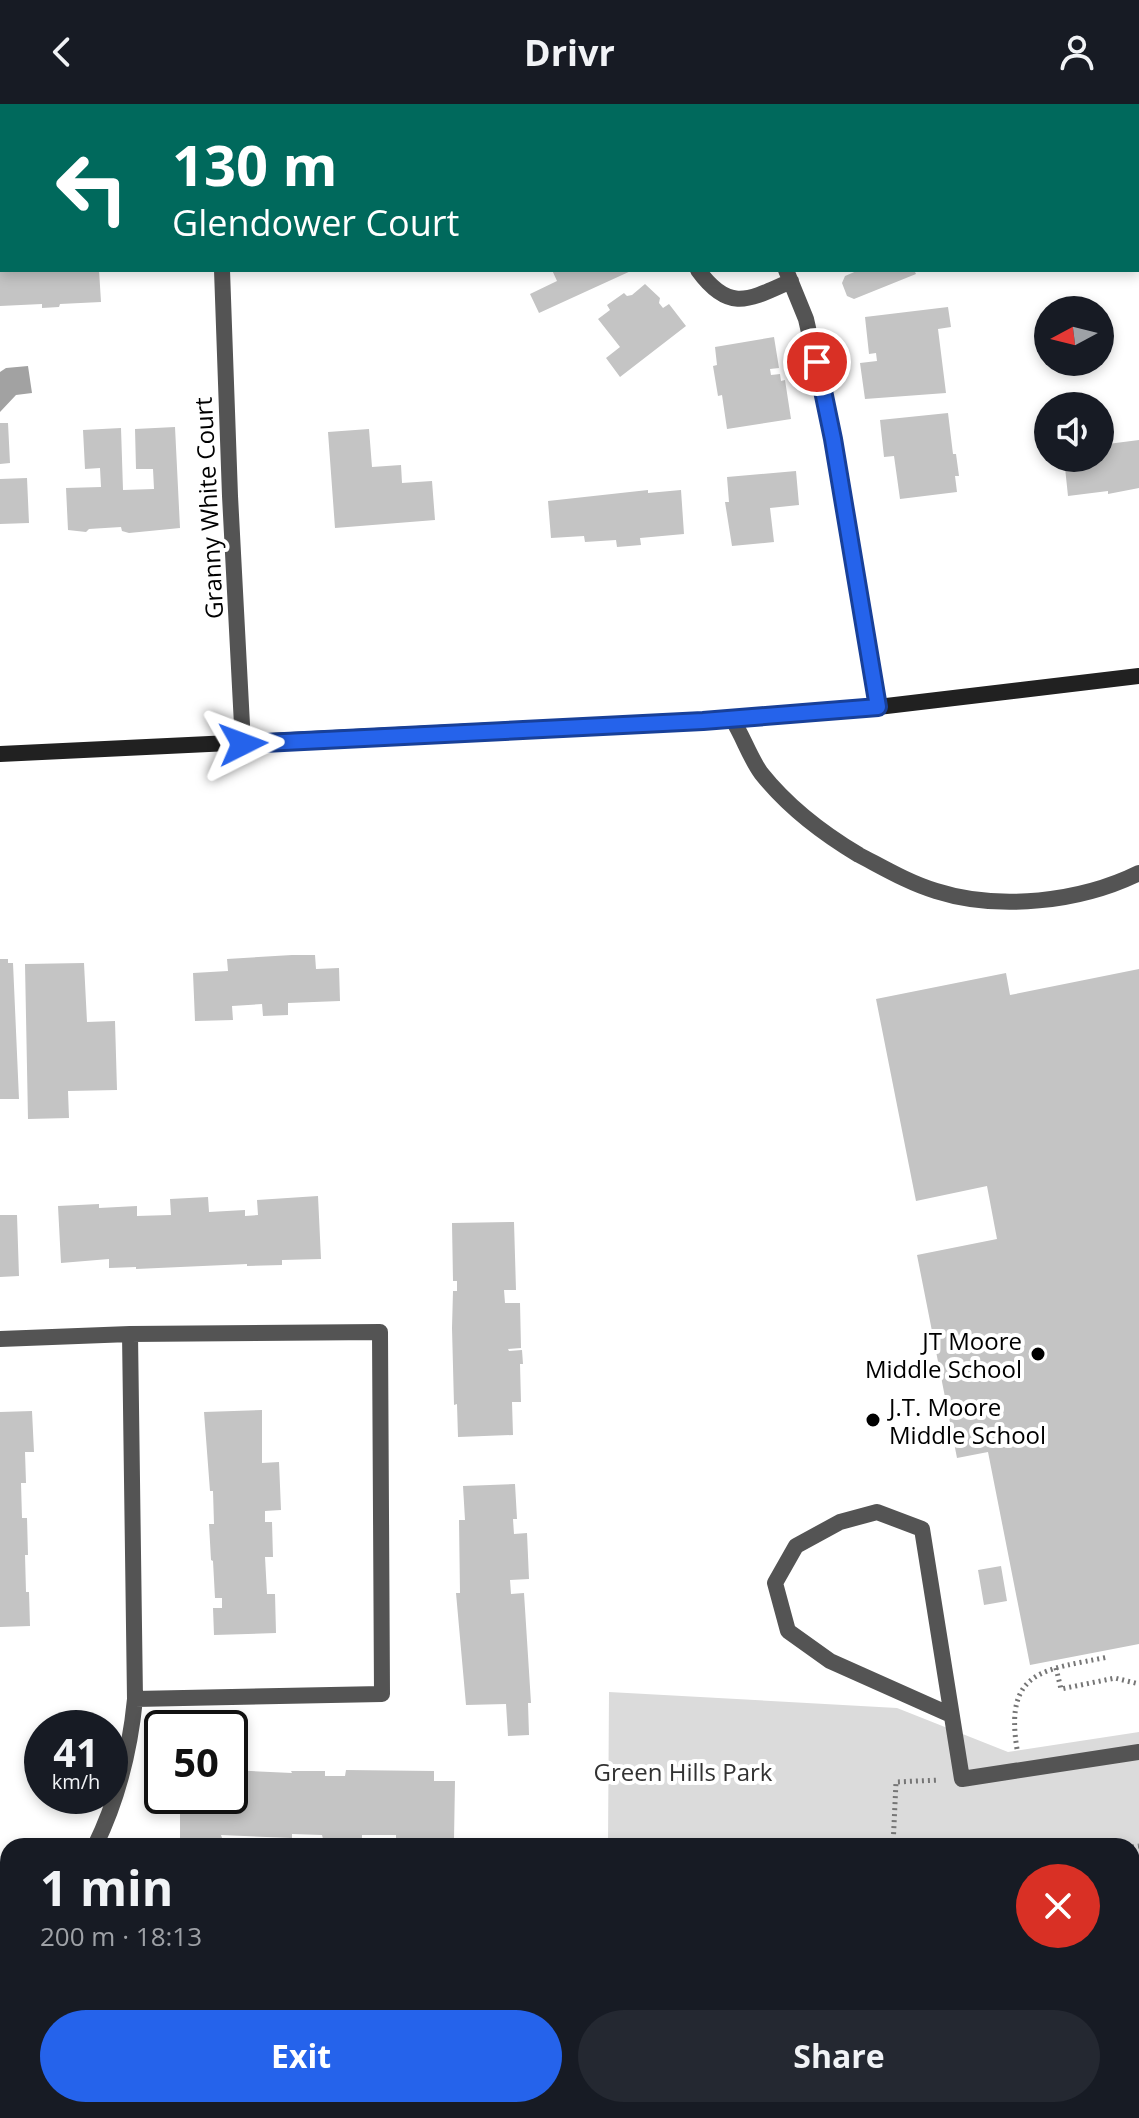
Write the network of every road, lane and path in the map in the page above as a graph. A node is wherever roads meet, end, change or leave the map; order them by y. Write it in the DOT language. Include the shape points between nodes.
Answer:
graph roads {
  1 [pos="222,272"];
  2 [pos="700,272"];
  3 [pos="788,276"];
  4 [pos="1139,676"];
  5 [pos="878,707"];
  6 [pos="732,719"];
  7 [pos="243,744"];
  8 [pos="0,754"];
  9 [pos="1139,873"];
  10 [pos="130,1334"];
  11 [pos="0,1339"];
  12 [pos="1108,1657"];
  13 [pos="1056,1668"];
  14 [pos="1139,1684"];
  15 [pos="135,1699"];
  16 [pos="951,1715"];
  17 [pos="1139,1752"];
  18 [pos="1020,1770"];
  19 [pos="962,1779"];
  20 [pos="98,1838"];
  21 [pos="893,1838"];
  1 -- 7 [label="street, Granny White Court"];
  2 -- 3 [label="street" via="716,291 739,300 754,298"];
  3 -- 5 [label="street" via="806,319 833,439"];
  4 -- 5 [label="main road"];
  5 -- 6 [label="main road"];
  6 -- 7 [label="main road"];
  6 -- 9 [label="street" via="762,773 810,823 871,861 936,891 994,901 1030,900 1103,887"];
  7 -- 8 [label="main road"];
  10 -- 11 [label="street"];
  10 -- 15 [label="street"];
  10 -- 15 [label="street" via="380,1332 382,1694"];
  12 -- 13 [label="path"];
  13 -- 14 [label="path" via="1061,1689 1115,1678"];
  13 -- 18 [label="path" via="1034,1677 1016,1703"];
  15 -- 20 [label="street" via="121,1782"];
  16 -- 16 [label="street" via="922,1529 877,1512 840,1522 796,1546 775,1583 788,1631 830,1661"];
  16 -- 19 [label="street"];
  17 -- 18 [label="street"];
  18 -- 19 [label="street"];
  19 -- 21 [label="path" via="896,1782"];
}
